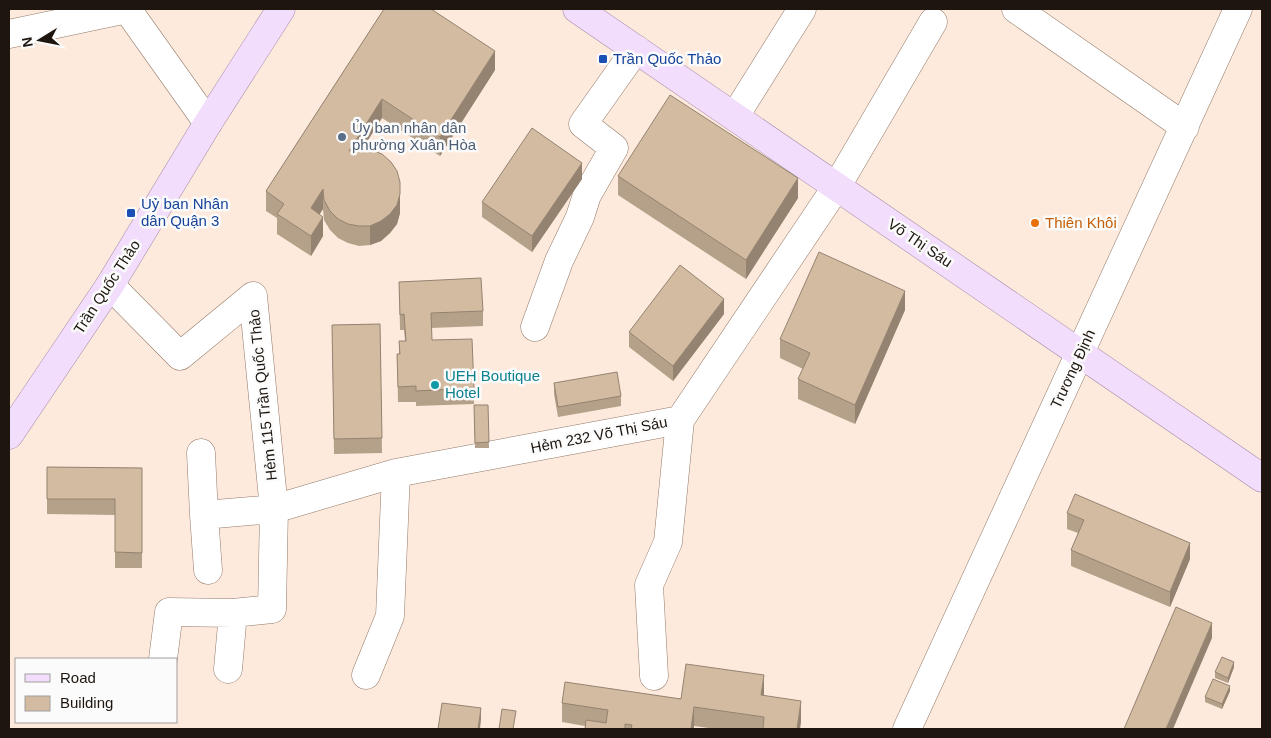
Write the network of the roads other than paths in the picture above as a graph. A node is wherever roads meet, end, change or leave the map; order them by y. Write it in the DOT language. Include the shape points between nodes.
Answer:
graph roads {
  1 [pos="127,9"];
  2 [pos="281,9"];
  3 [pos="578,9"];
  4 [pos="802,9"];
  5 [pos="1016,9"];
  6 [pos="1238,9"];
  7 [pos="47,16"];
  8 [pos="933,22"];
  9 [pos="9,34"];
  10 [pos="636,49"];
  11 [pos="735,116"];
  12 [pos="208,123"];
  13 [pos="1185,127"];
  14 [pos="837,186"];
  15 [pos="110,285"];
  16 [pos="535,327"];
  17 [pos="1080,353"];
  18 [pos="680,420"];
  19 [pos="12,422"];
  20 [pos="201,453"];
  21 [pos="396,473"];
  22 [pos="1262,478"];
  23 [pos="274,509"];
  24 [pos="204,514"];
  25 [pos="208,570"];
  26 [pos="233,613"];
  27 [pos="163,658"];
  28 [pos="228,669"];
  29 [pos="366,675"];
  30 [pos="654,676"];
  31 [pos="907,729"];
  1 -- 7 [label="street"];
  1 -- 12 [label="street"];
  2 -- 12 [label="main road, Trần Quốc Thảo"];
  3 -- 10 [label="main road, Võ Thị Sáu"];
  4 -- 11 [label="street"];
  5 -- 13 [label="street"];
  6 -- 13 [label="street, Trương Định"];
  7 -- 9 [label="street"];
  8 -- 14 [label="street, Hẻm 232 Võ Thị Sáu"];
  10 -- 11 [label="main road, Võ Thị Sáu"];
  10 -- 16 [label="street" via="583,124 614,148 587,195"];
  11 -- 14 [label="main road, Võ Thị Sáu"];
  12 -- 15 [label="main road, Trần Quốc Thảo"];
  13 -- 17 [label="street, Trương Định"];
  14 -- 17 [label="main road, Võ Thị Sáu"];
  14 -- 18 [label="street, Hẻm 232 Võ Thị Sáu"];
  15 -- 19 [label="main road, Trần Quốc Thảo"];
  15 -- 23 [label="street, Hẻm 115 Trần Quốc Thảo" via="180,356 253,296"];
  17 -- 22 [label="main road, Võ Thị Sáu"];
  17 -- 31 [label="street, Trương Định"];
  18 -- 21 [label="street, Hẻm 232 Võ Thị Sáu"];
  18 -- 30 [label="street" via="668,542 649,585"];
  20 -- 24 [label="street"];
  21 -- 23 [label="street, Hẻm 232 Võ Thị Sáu"];
  21 -- 29 [label="street" via="390,616"];
  23 -- 24 [label="street, Hẻm 232 Võ Thị Sáu"];
  23 -- 26 [label="street" via="272,610"];
  24 -- 25 [label="street"];
  26 -- 27 [label="street" via="169,612"];
  26 -- 28 [label="street"];
}
